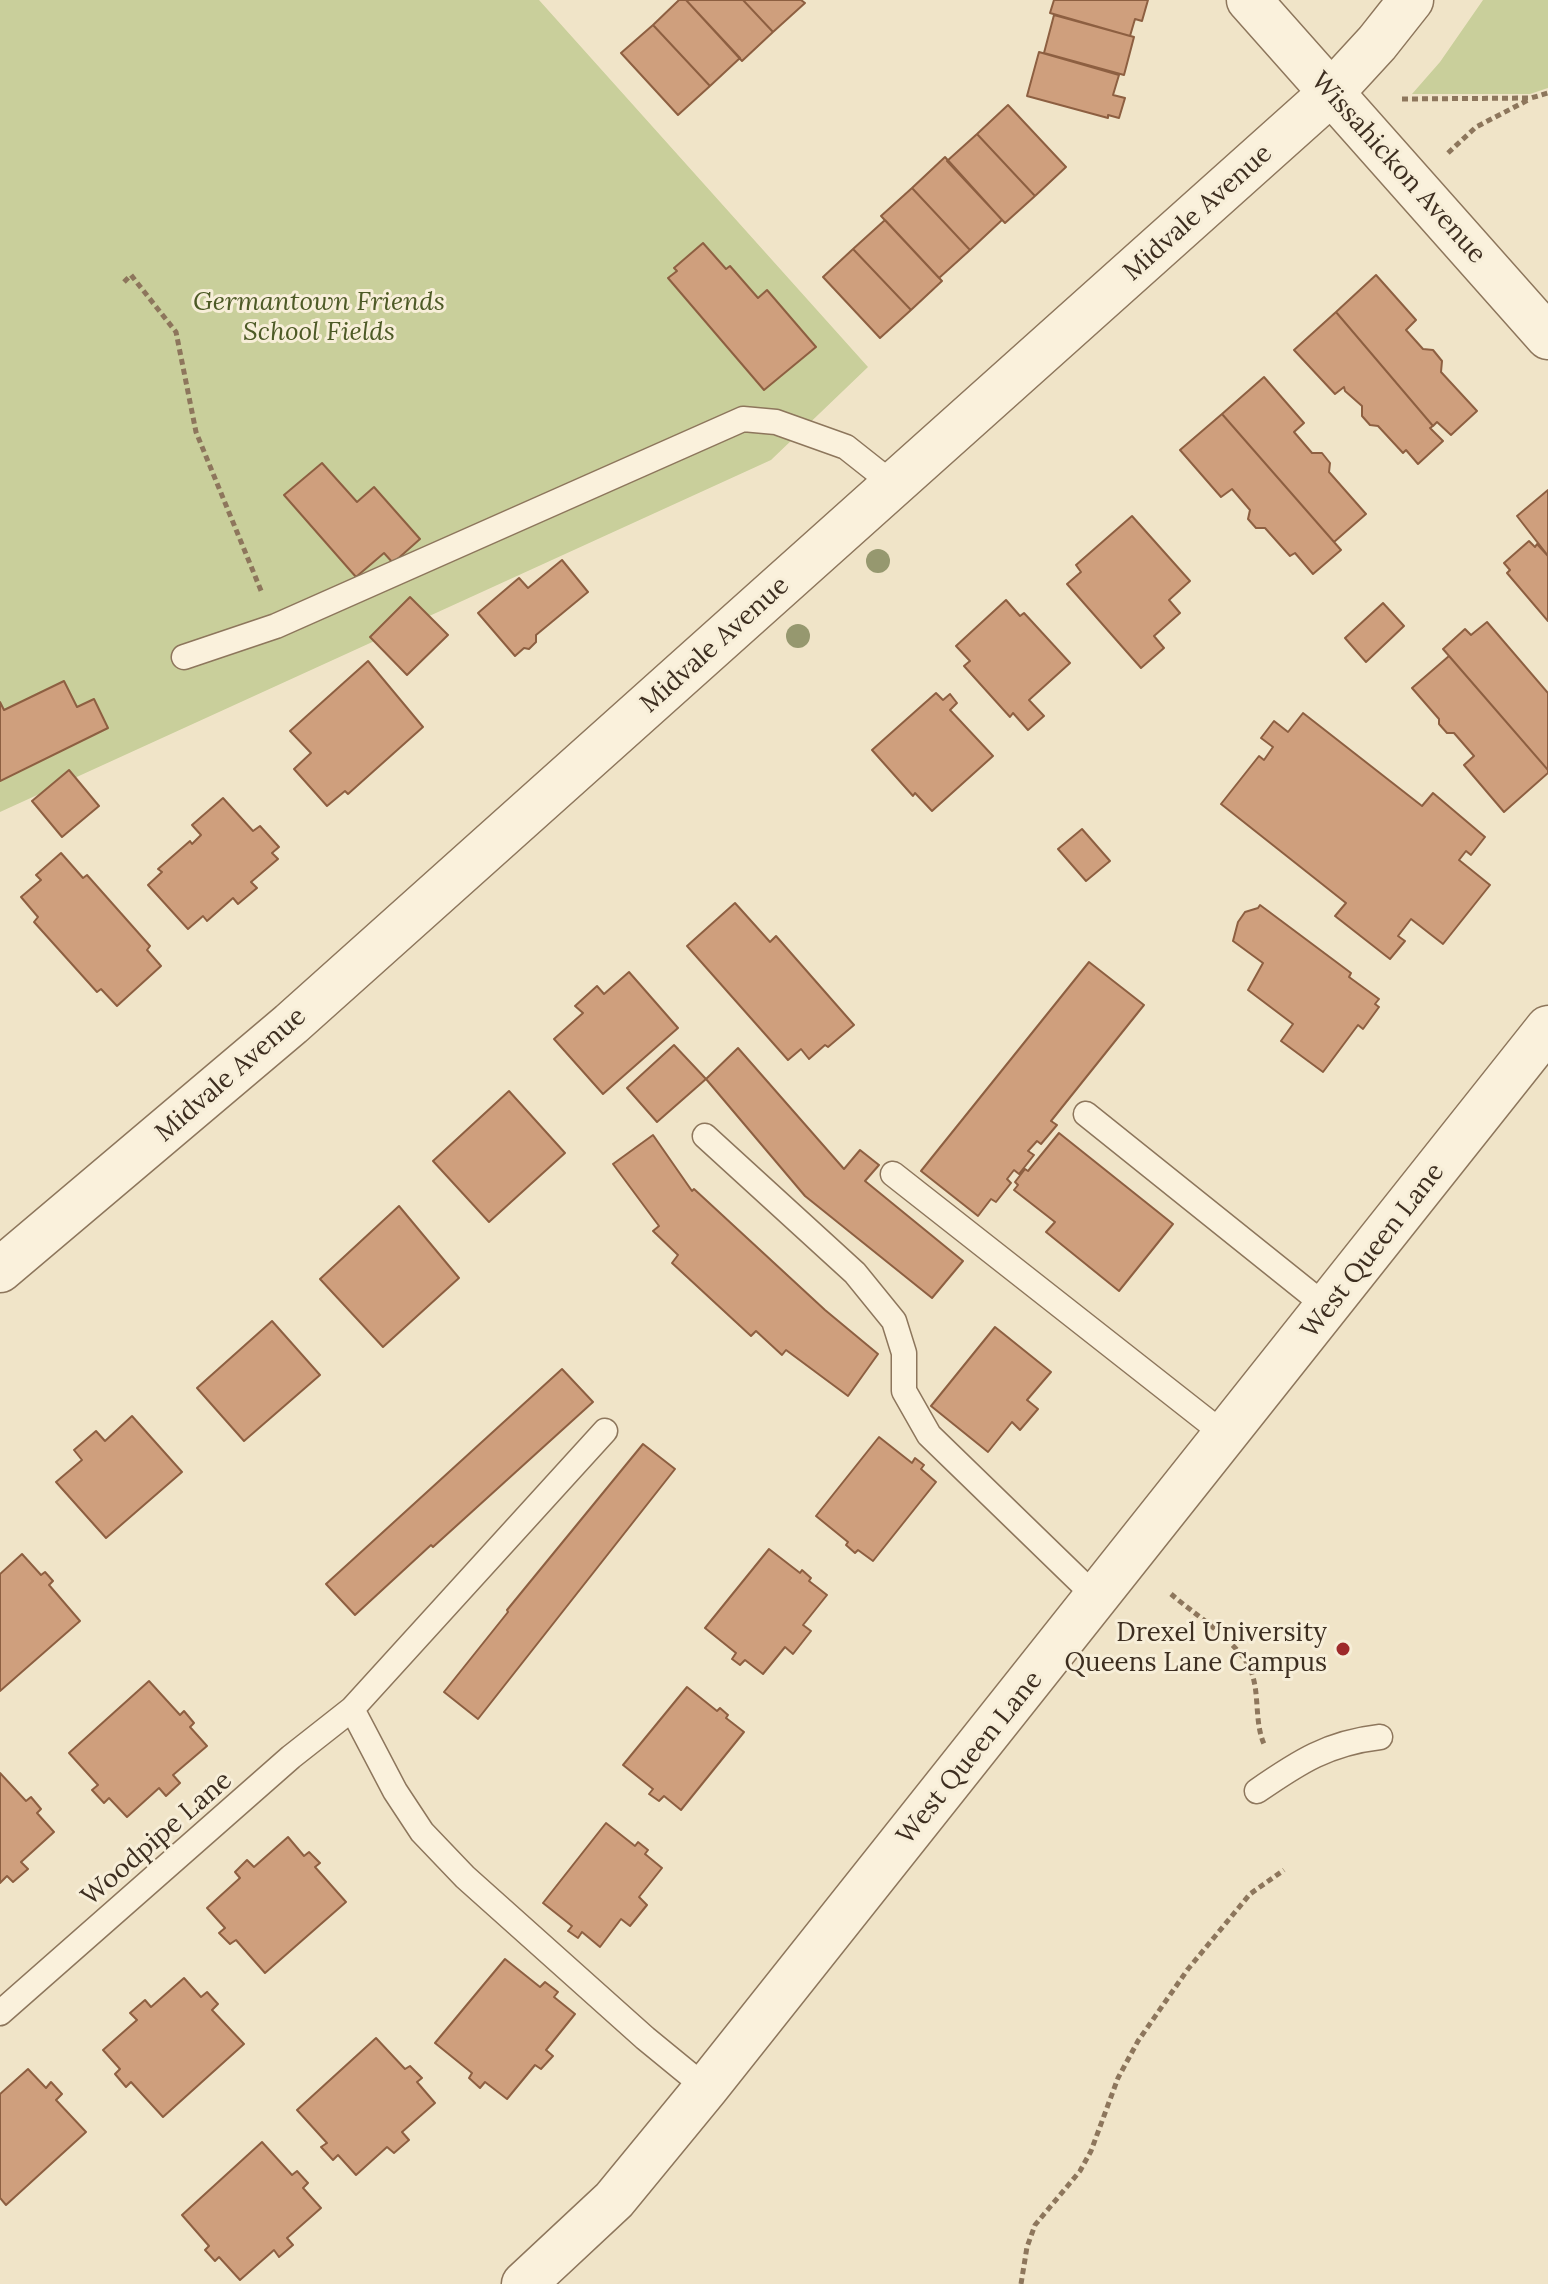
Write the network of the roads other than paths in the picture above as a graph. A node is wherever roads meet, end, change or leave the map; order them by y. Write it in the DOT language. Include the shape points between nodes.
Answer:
graph roads {
  1 [pos="1249,0"];
  2 [pos="1411,0"];
  3 [pos="1331,93"];
  4 [pos="1548,337"];
  5 [pos="894,485"];
  6 [pos="184,657"];
  7 [pos="1548,1028"];
  8 [pos="1086,1114"];
  9 [pos="705,1136"];
  10 [pos="893,1174"];
  11 [pos="0,1270"];
  12 [pos="1328,1308"];
  13 [pos="605,1431"];
  14 [pos="1225,1435"];
  15 [pos="1097,1598"];
  16 [pos="352,1709"];
  17 [pos="1380,1737"];
  18 [pos="1257,1791"];
  19 [pos="0,2013"];
  20 [pos="706,2088"];
  21 [pos="524,2284"];
  1 -- 3 [label="street, Wissahickon Avenue"];
  2 -- 3 [label="street, Midvale Avenue"];
  3 -- 4 [label="street, Wissahickon Avenue"];
  3 -- 5 [label="street, Midvale Avenue"];
  5 -- 6 [label="lane" via="846,447 776,422 743,419 276,626"];
  5 -- 11 [label="street, Midvale Avenue" via="291,1024"];
  7 -- 12 [label="street, West Queen Lane"];
  8 -- 12 [label="lane"];
  9 -- 15 [label="lane" via="855,1273 894,1321 904,1353 904,1391 929,1435"];
  10 -- 14 [label="lane"];
  12 -- 14 [label="street, West Queen Lane"];
  13 -- 16 [label="lane, Woodpipe Lane"];
  14 -- 15 [label="street, West Queen Lane"];
  15 -- 20 [label="street, West Queen Lane"];
  16 -- 19 [label="lane, Woodpipe Lane"];
  16 -- 20 [label="lane" via="422,1832 465,1877"];
  17 -- 18 [label="lane" via="1318,1753"];
  20 -- 21 [label="street, West Queen Lane" via="614,2200"];
}
